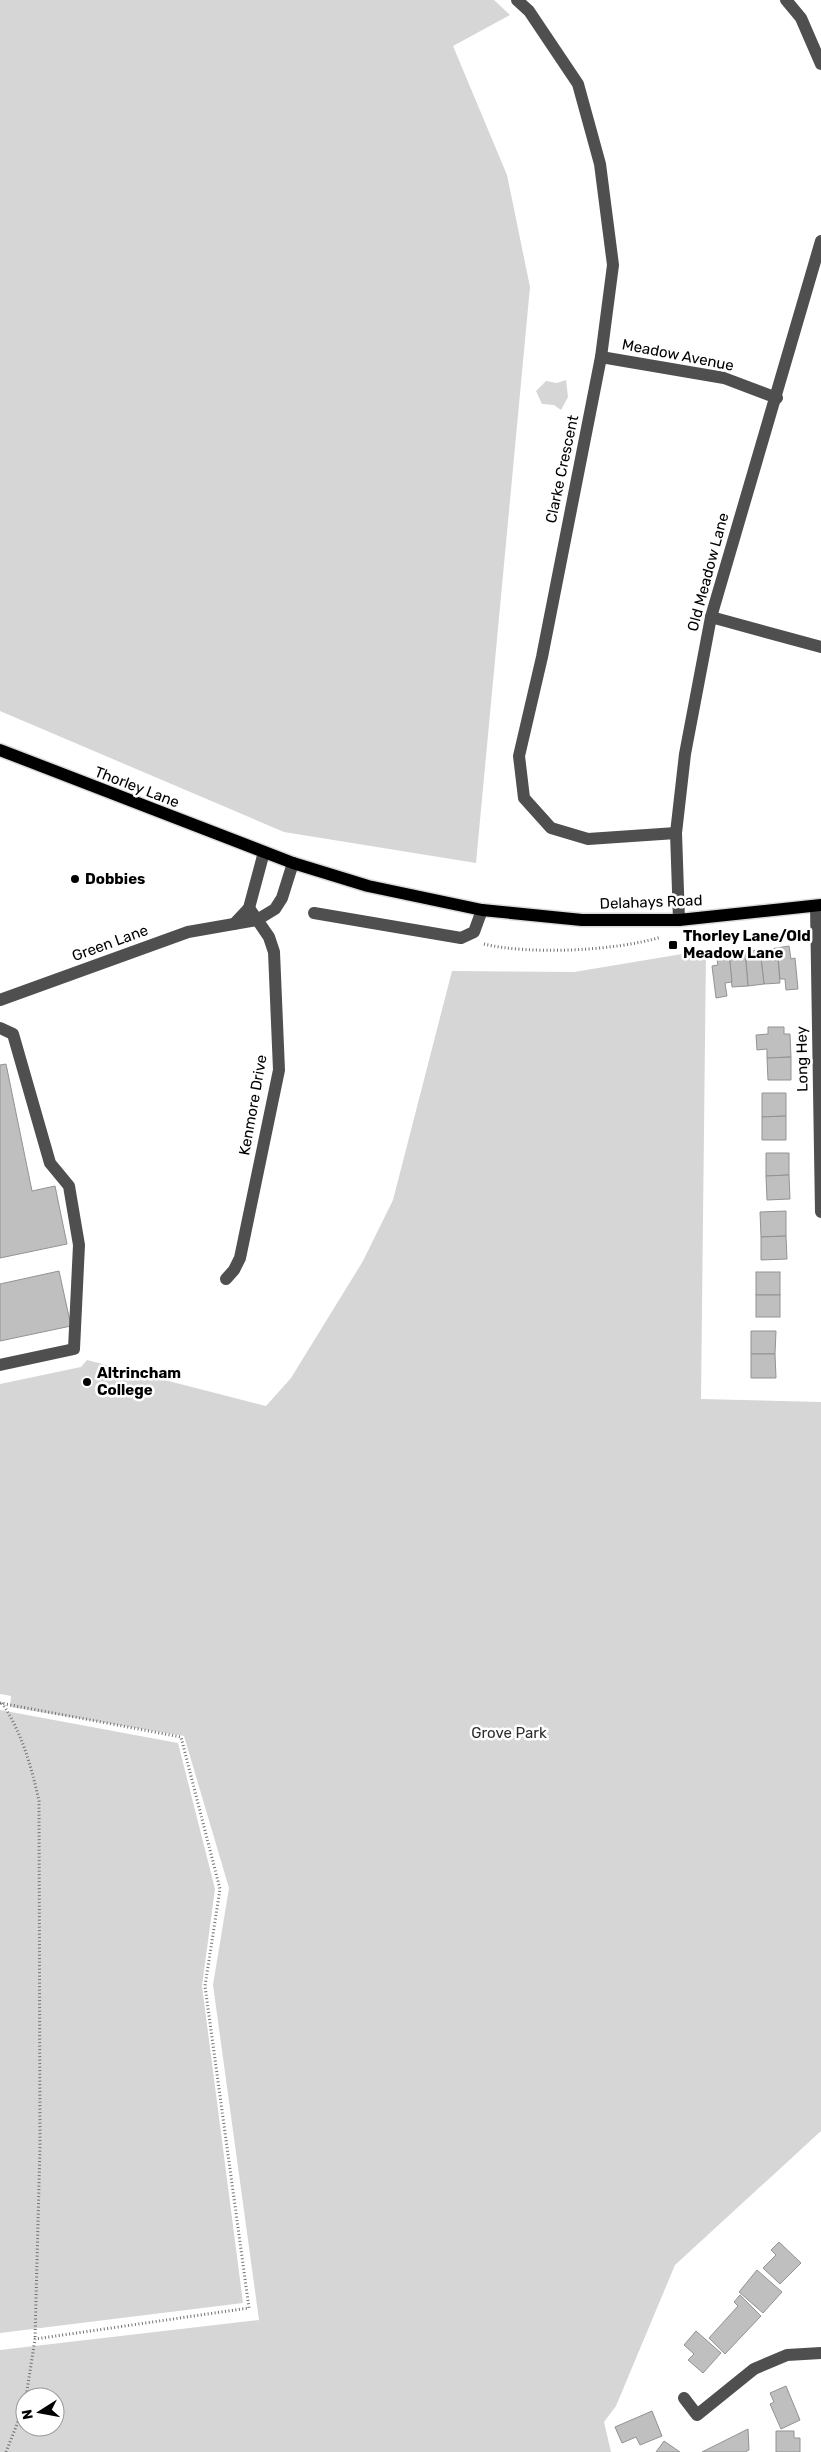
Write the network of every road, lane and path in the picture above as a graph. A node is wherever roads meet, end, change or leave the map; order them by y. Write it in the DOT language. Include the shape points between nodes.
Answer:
graph roads {
  1 [pos="516,0"];
  2 [pos="786,0"];
  3 [pos="821,64"];
  4 [pos="821,241"];
  5 [pos="601,357"];
  6 [pos="777,398"];
  7 [pos="711,618"];
  8 [pos="821,647"];
  9 [pos="0,750"];
  10 [pos="676,833"];
  11 [pos="264,852"];
  12 [pos="294,863"];
  13 [pos="818,905"];
  14 [pos="249,908"];
  15 [pos="482,910"];
  16 [pos="314,913"];
  17 [pos="257,920"];
  18 [pos="679,920"];
  19 [pos="234,924"];
  20 [pos="461,938"];
  21 [pos="0,1000"];
  22 [pos="0,1028"];
  23 [pos="821,1212"];
  24 [pos="226,1279"];
  25 [pos="0,1365"];
  26 [pos="1,1703"];
  27 [pos="35,2339"];
  28 [pos="821,2353"];
  29 [pos="28,2387"];
  30 [pos="684,2398"];
  31 [pos="15,2429"];
  32 [pos="6,2452"];
  1 -- 5 [label="street, Clarke Crescent" via="529,12 578,84 600,164 613,265"];
  2 -- 3 [label="street" via="801,18"];
  4 -- 6 [label="street, Old Meadow Lane"];
  5 -- 6 [label="street, Meadow Avenue" via="724,378"];
  5 -- 10 [label="street, Clarke Crescent" via="520,756 524,798 551,828 588,840"];
  6 -- 7 [label="street, Old Meadow Lane"];
  7 -- 8 [label="street"];
  7 -- 10 [label="street, Old Meadow Lane" via="685,754"];
  9 -- 11 [label="main road, Thorley Lane"];
  10 -- 18 [label="street, Old Meadow Lane"];
  11 -- 12 [label="main road, Delahays Road"];
  11 -- 14 [label="street"];
  12 -- 15 [label="main road, Delahays Road" via="368,886"];
  12 -- 17 [label="street, Green Lane" via="282,898 275,908"];
  13 -- 18 [label="main road, Delahays Road"];
  13 -- 23 [label="street, Long Hey"];
  14 -- 17 [label="street, Kenmore Drive"];
  14 -- 19 [label="street"];
  15 -- 18 [label="main road, Delahays Road" via="582,920"];
  15 -- 20 [label="street" via="474,932"];
  16 -- 20 [label="street"];
  17 -- 19 [label="street, Green Lane"];
  17 -- 24 [label="street, Kenmore Drive" via="274,952 278,1070 240,1258"];
  18 -- 20 [label="path" via="669,935 642,944 594,949 491,946"];
  19 -- 21 [label="street, Green Lane" via="188,932"];
  22 -- 25 [label="street" via="13,1034 50,1163 69,1186 80,1245 74,1349"];
  26 -- 27 [label="path" via="14,1721 28,1756 39,1801 40,2146"];
  26 -- 27 [label="path" via="181,1737 220,1889 205,1986 249,2308"];
  27 -- 29 [label="path"];
  28 -- 30 [label="street" via="787,2355 754,2369 697,2415"];
  31 -- 32 [label="path"];
}
